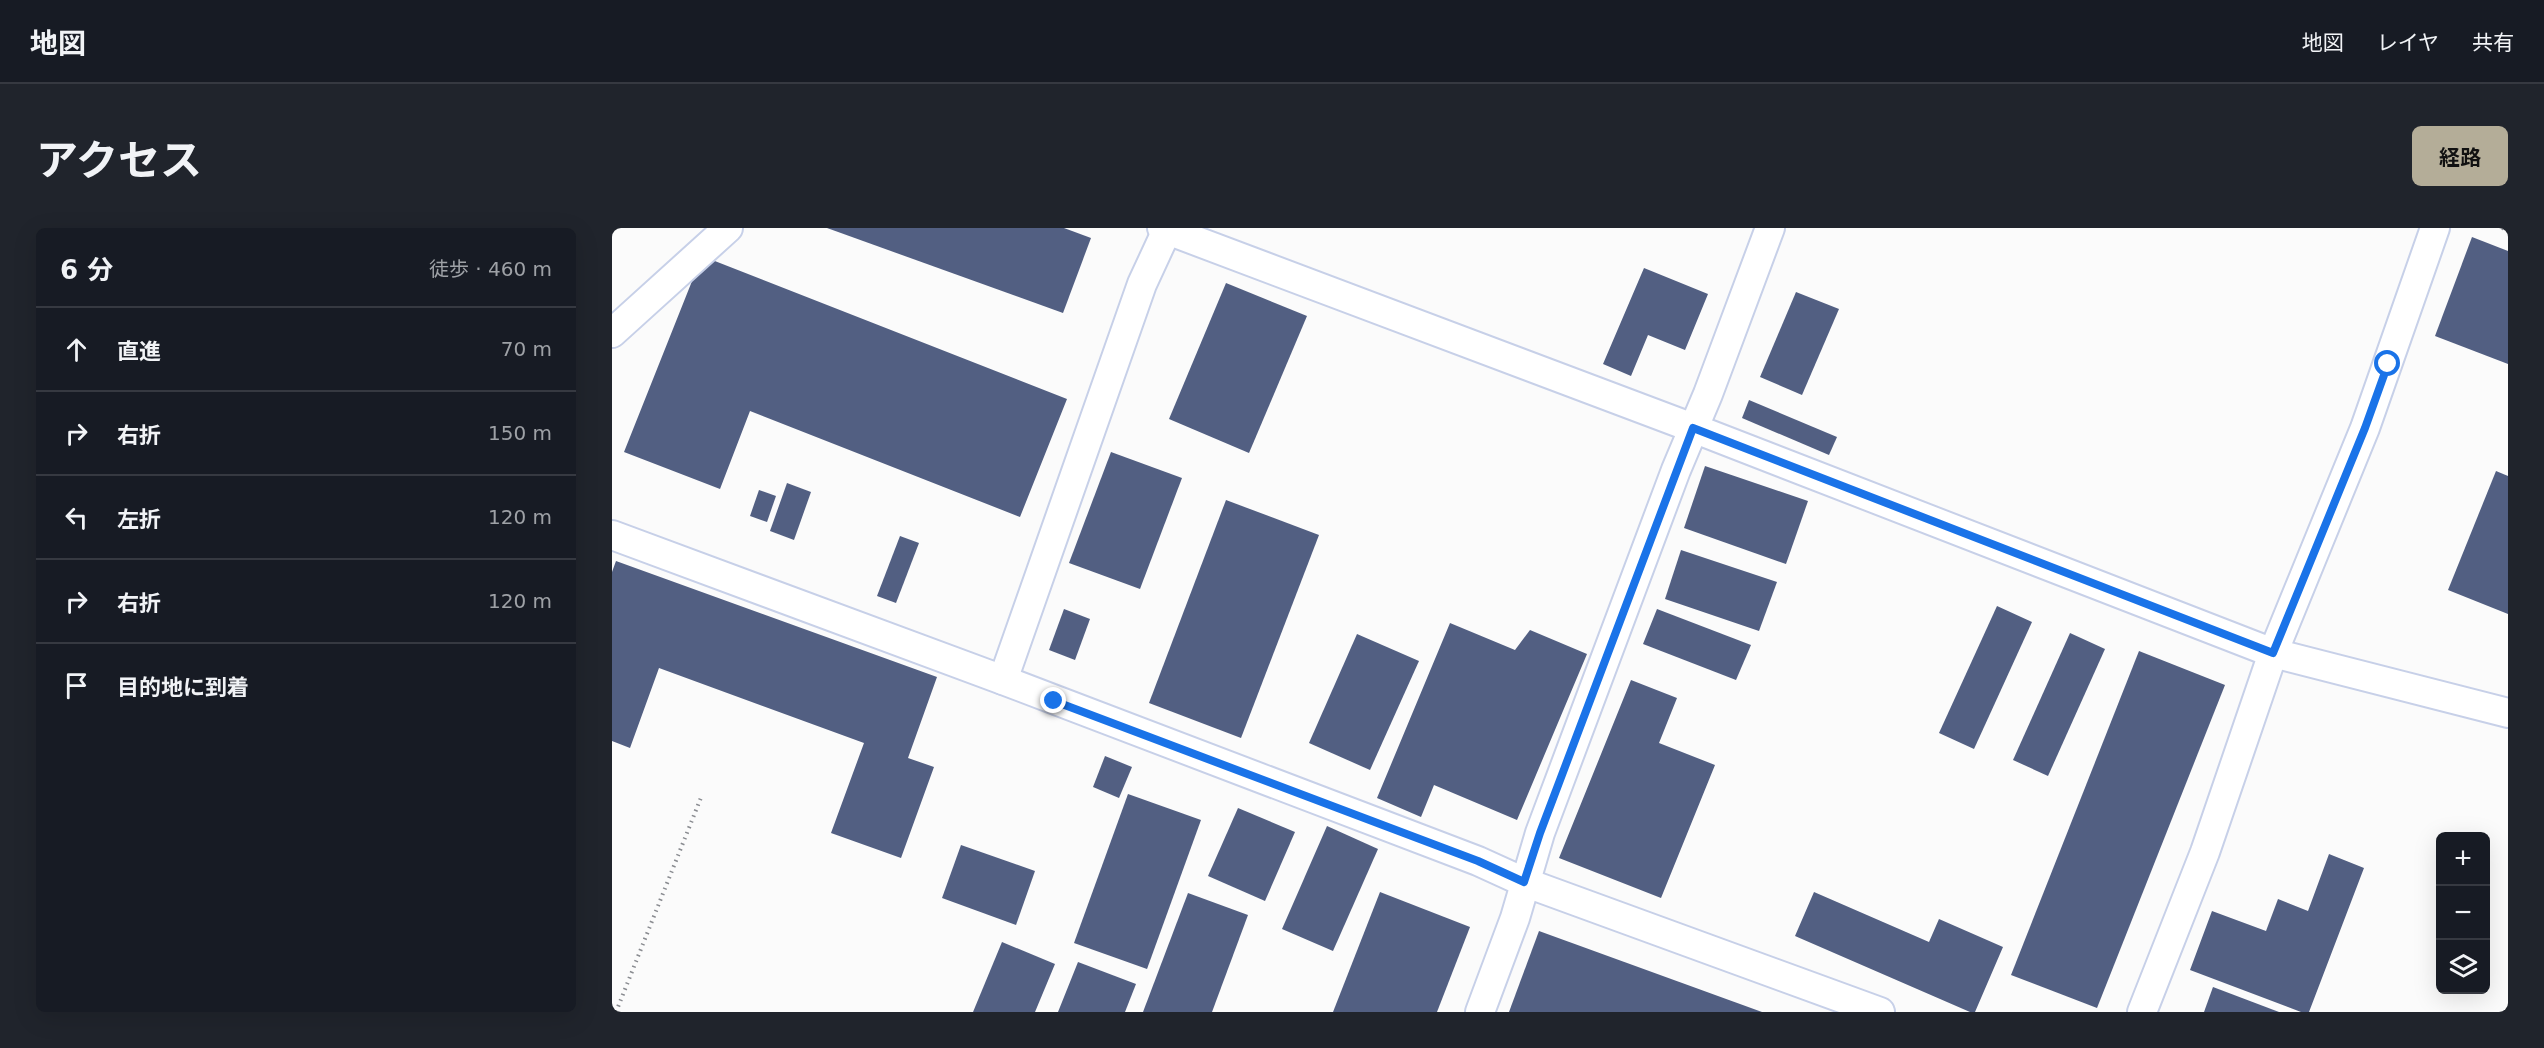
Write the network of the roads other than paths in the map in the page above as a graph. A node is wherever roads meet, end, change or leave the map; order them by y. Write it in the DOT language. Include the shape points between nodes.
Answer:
graph roads {
  1 [pos="728,228"];
  2 [pos="1770,228"];
  3 [pos="2435,228"];
  4 [pos="1165,229"];
  5 [pos="612,333"];
  6 [pos="1693,428"];
  7 [pos="612,535"];
  8 [pos="2273,653"];
  9 [pos="1003,680"];
  10 [pos="2508,713"];
  11 [pos="1524,882"];
  12 [pos="1480,1012"];
  13 [pos="1880,1012"];
  14 [pos="2142,1012"];
  1 -- 5 [label="street"];
  2 -- 6 [label="street"];
  3 -- 8 [label="street" via="2365,428"];
  4 -- 6 [label="street"];
  4 -- 9 [label="street" via="1142,284"];
  6 -- 8 [label="street"];
  6 -- 11 [label="street"];
  7 -- 9 [label="street"];
  8 -- 10 [label="street"];
  8 -- 14 [label="street" via="2205,852"];
  9 -- 11 [label="street"];
  11 -- 12 [label="street" via="1515,918"];
  11 -- 13 [label="street"];
}
